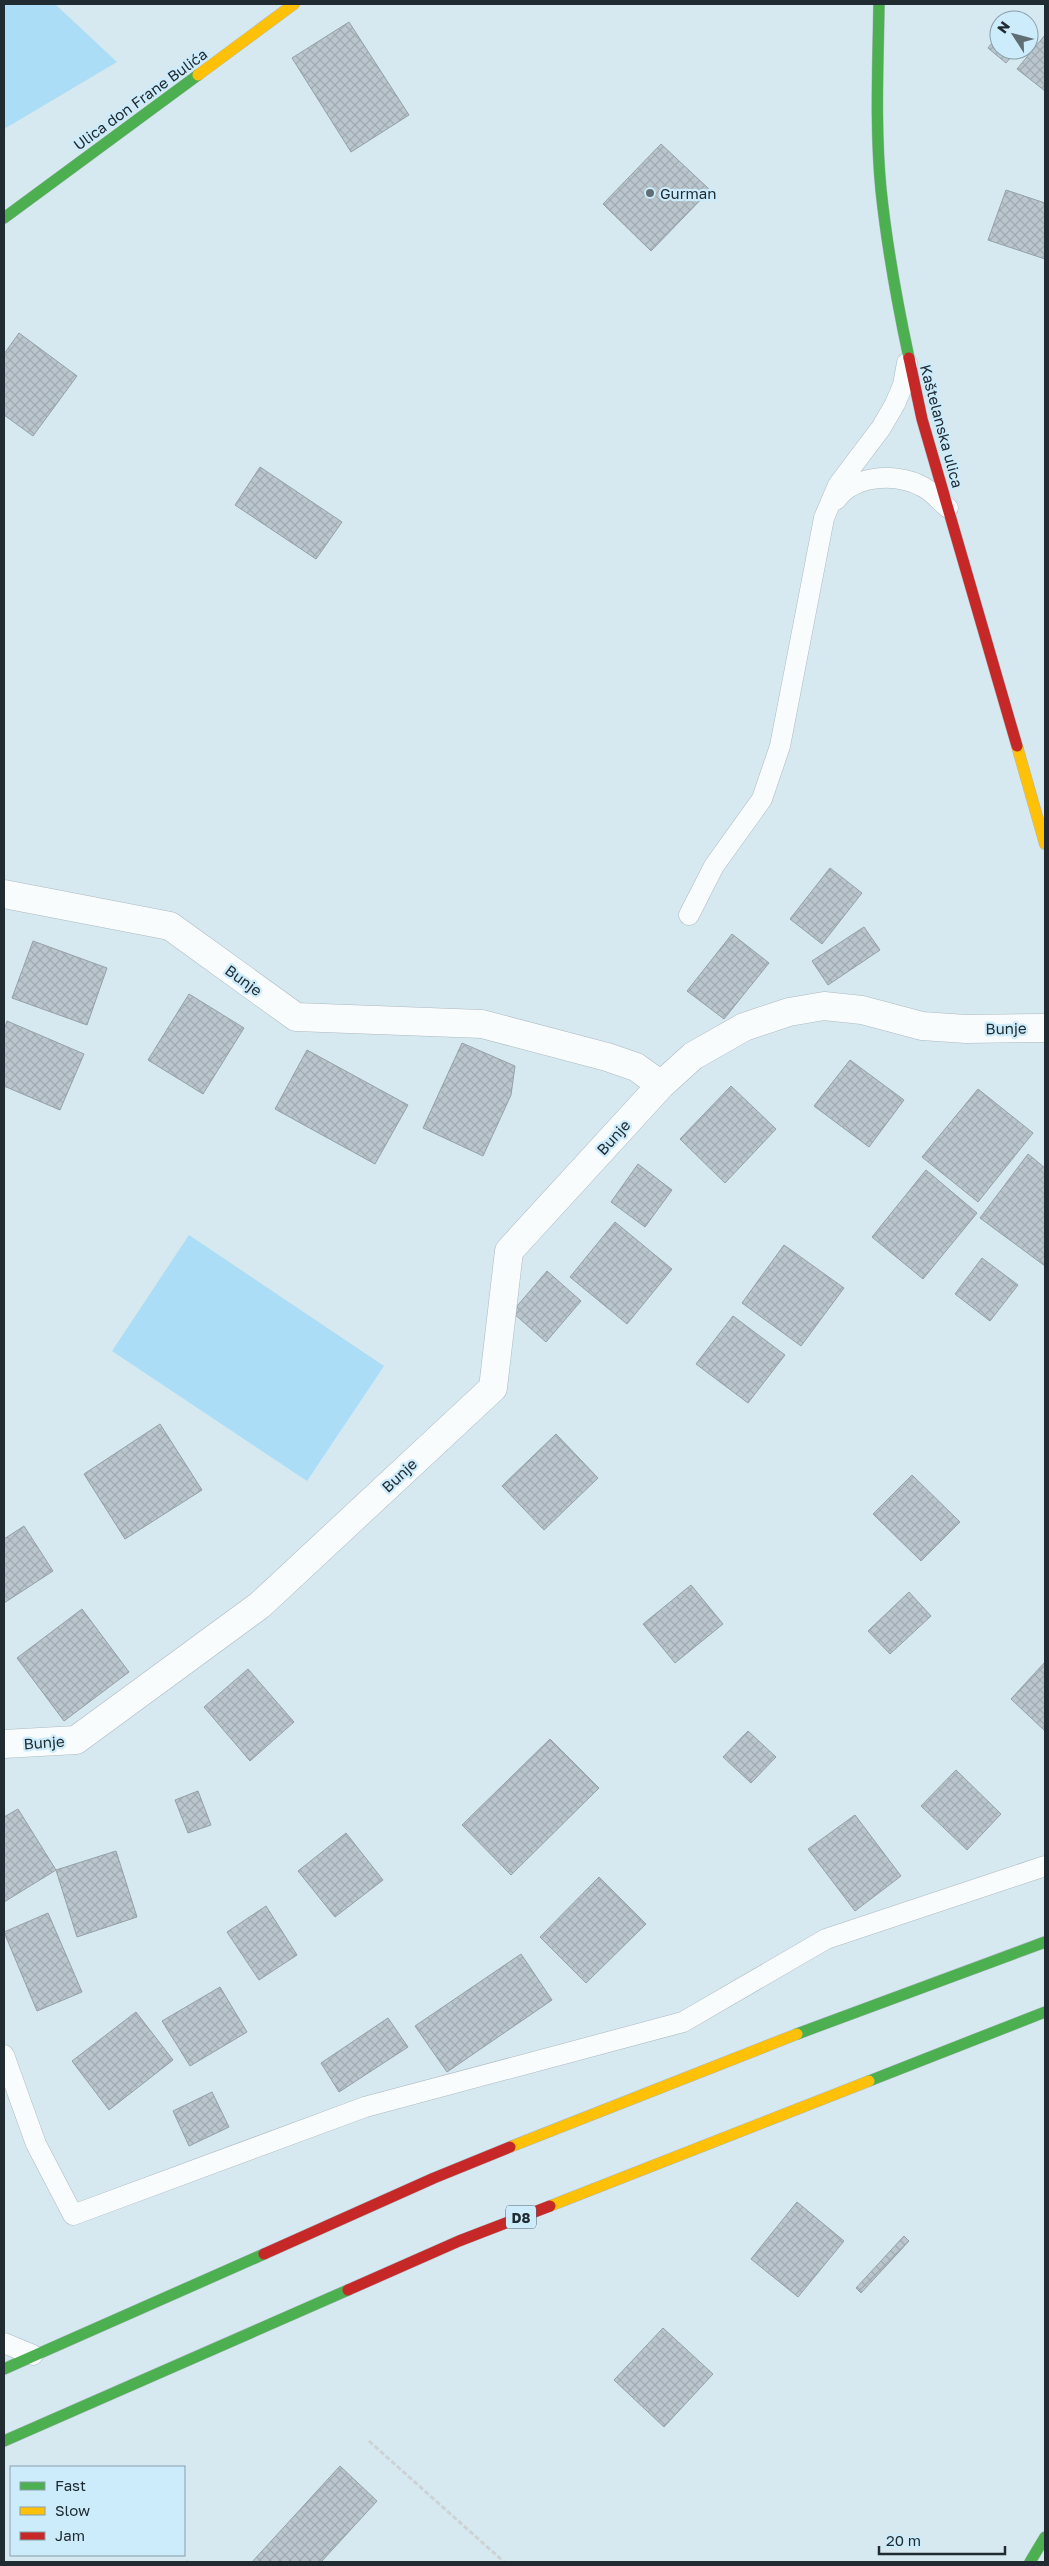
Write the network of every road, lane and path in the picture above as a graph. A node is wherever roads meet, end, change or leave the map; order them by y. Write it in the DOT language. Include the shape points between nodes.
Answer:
graph roads {
  1 [pos="294,4"];
  2 [pos="879,4"];
  3 [pos="4,218"];
  4 [pos="908,358"];
  5 [pos="948,508"];
  6 [pos="824,518"];
  7 [pos="1045,844"];
  8 [pos="4,894"];
  9 [pos="689,915"];
  10 [pos="1045,1028"];
  11 [pos="661,1085"];
  12 [pos="4,1744"];
  13 [pos="1045,1866"];
  14 [pos="1045,1942"];
  15 [pos="1045,2012"];
  16 [pos="4,2055"];
  17 [pos="4,2344"];
  18 [pos="33,2355"];
  19 [pos="4,2369"];
  20 [pos="4,2441"];
  21 [pos="369,2441"];
  22 [pos="1045,2537"];
  23 [pos="504,2562"];
  24 [pos="1030,2562"];
  1 -- 3 [label="main road, Ulica don Frane Bulića"];
  2 -- 4 [label="main road, Kaštelanska ulica" via="881,188 892,279"];
  4 -- 5 [label="main road, Kaštelanska ulica"];
  4 -- 6 [label="lane" via="904,385 895,404 838,485"];
  5 -- 6 [label="lane" via="927,490 905,480 881,478 857,483 839,496"];
  5 -- 7 [label="main road, Kaštelanska ulica"];
  6 -- 9 [label="lane" via="780,746 762,799 714,866"];
  8 -- 11 [label="street, Bunje" via="170,926 296,1017 482,1024 607,1057 636,1067"];
  10 -- 11 [label="street, Bunje" via="922,1026 862,1010 824,1006 789,1012 744,1027 693,1056"];
  11 -- 12 [label="street, Bunje" via="509,1251 492,1388 260,1605 76,1740"];
  13 -- 16 [label="lane" via="826,1939 683,2022 366,2107 73,2215 36,2144"];
  14 -- 18 [label="main road" via="736,2056 443,2175"];
  15 -- 20 [label="main road, D8" via="459,2241"];
  17 -- 18 [label="lane"];
  18 -- 19 [label="main road"];
  21 -- 23 [label="path"];
  22 -- 24 [label="main road"];
}
